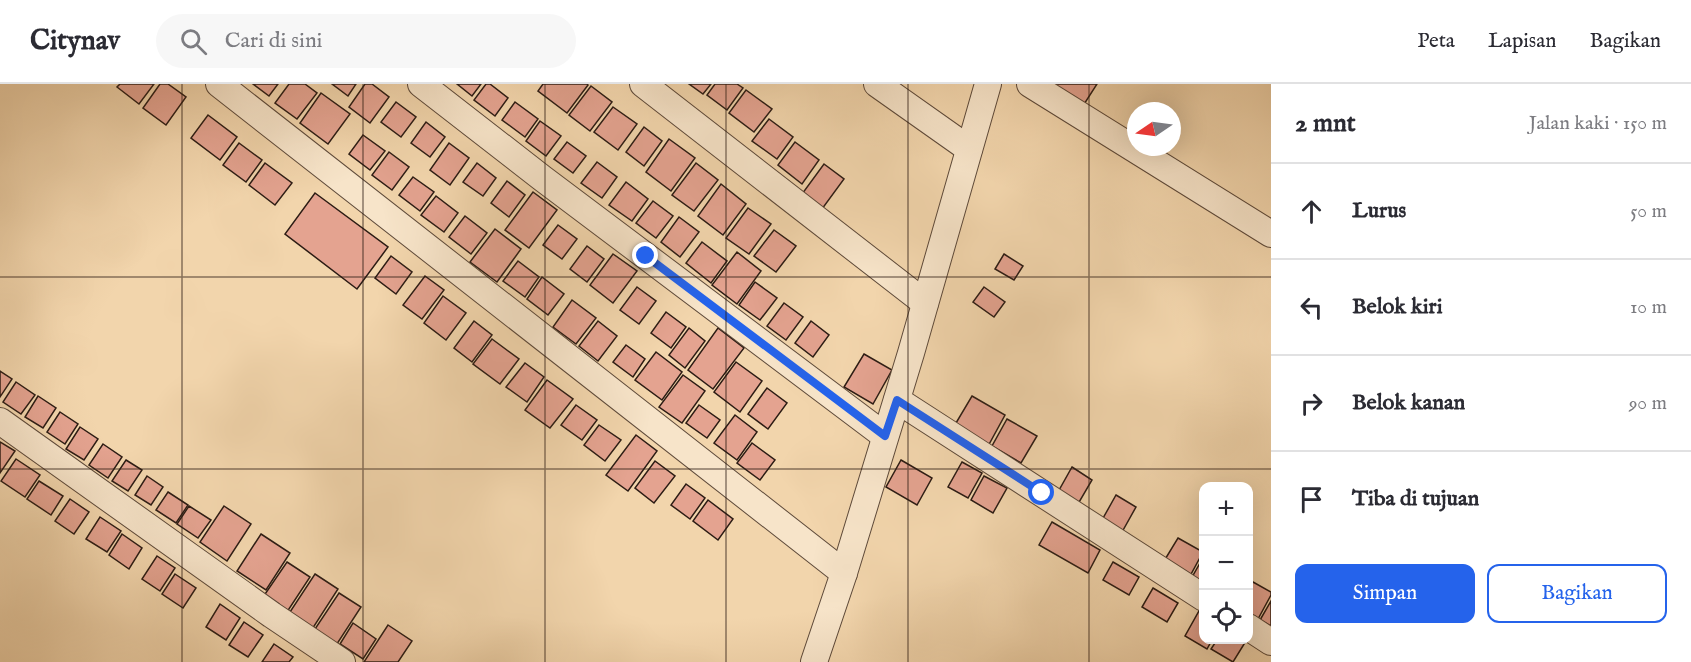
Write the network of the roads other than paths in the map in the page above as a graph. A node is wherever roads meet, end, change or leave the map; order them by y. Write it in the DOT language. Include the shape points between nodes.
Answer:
graph roads {
  1 [pos="219,84"];
  2 [pos="421,84"];
  3 [pos="642,84"];
  4 [pos="878,84"];
  5 [pos="988,84"];
  6 [pos="1030,84"];
  7 [pos="969,149"];
  8 [pos="1271,234"];
  9 [pos="925,303"];
  10 [pos="897,400"];
  11 [pos="0,421"];
  12 [pos="885,436"];
  13 [pos="844,573"];
  14 [pos="1199,595"];
  15 [pos="1253,630"];
  16 [pos="1271,642"];
  17 [pos="342,662"];
  18 [pos="814,662"];
  1 -- 13 [label="street"];
  2 -- 12 [label="street"];
  3 -- 9 [label="street"];
  4 -- 7 [label="street"];
  5 -- 7 [label="street"];
  6 -- 8 [label="street"];
  7 -- 9 [label="street"];
  9 -- 10 [label="street"];
  10 -- 12 [label="street"];
  10 -- 14 [label="street"];
  11 -- 17 [label="street"];
  12 -- 13 [label="street"];
  13 -- 18 [label="street"];
  15 -- 16 [label="street"];
}
